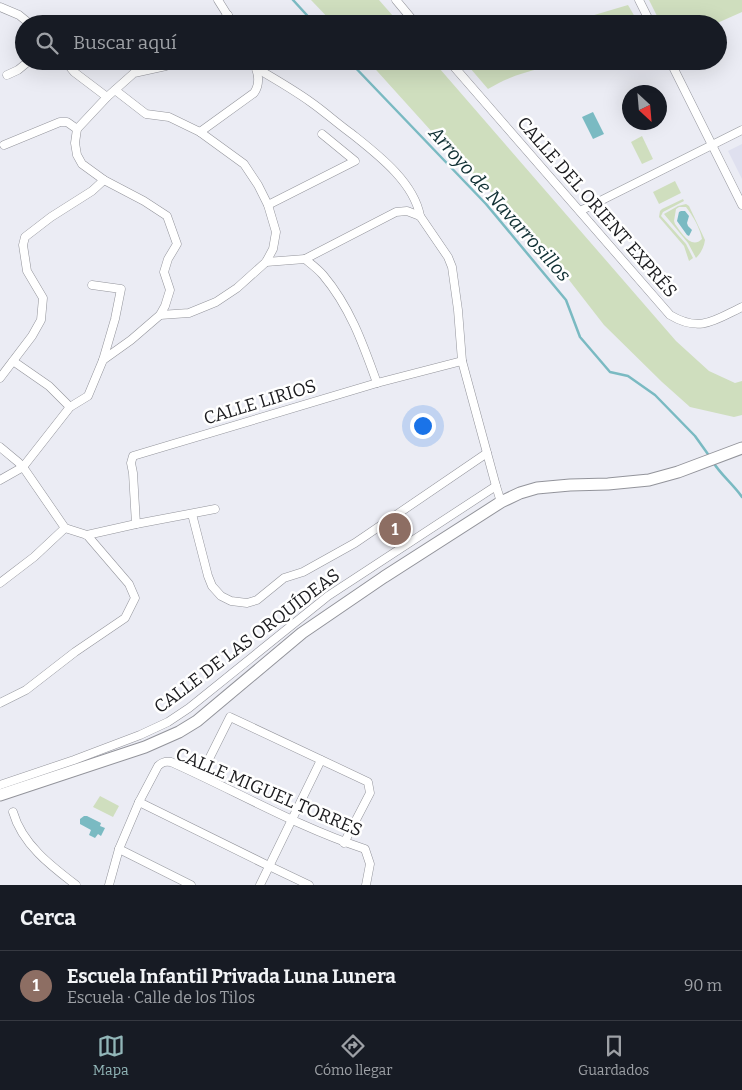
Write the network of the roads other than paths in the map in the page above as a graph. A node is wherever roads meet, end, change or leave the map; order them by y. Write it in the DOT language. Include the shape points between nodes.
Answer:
graph roads {
  1 [pos="218,0"];
  2 [pos="396,0"];
  3 [pos="639,0"];
  4 [pos="0,7"];
  5 [pos="19,15"];
  6 [pos="227,15"];
  7 [pos="408,15"];
  8 [pos="646,15"];
  9 [pos="18,70"];
  10 [pos="72,70"];
  11 [pos="148,70"];
  12 [pos="256,70"];
  13 [pos="264,70"];
  14 [pos="457,70"];
  15 [pos="674,70"];
  16 [pos="8,75"];
  17 [pos="115,90"];
  18 [pos="107,97"];
  19 [pos="77,129"];
  20 [pos="742,130"];
  21 [pos="200,132"];
  22 [pos="322,134"];
  23 [pos="4,144"];
  24 [pos="712,145"];
  25 [pos="104,180"];
  26 [pos="268,205"];
  27 [pos="742,205"];
  28 [pos="580,211"];
  29 [pos="420,216"];
  30 [pos="305,259"];
  31 [pos="266,262"];
  32 [pos="92,285"];
  33 [pos="742,307"];
  34 [pos="160,315"];
  35 [pos="102,360"];
  36 [pos="13,361"];
  37 [pos="462,361"];
  38 [pos="0,378"];
  39 [pos="377,383"];
  40 [pos="70,407"];
  41 [pos="0,447"];
  42 [pos="742,448"];
  43 [pos="487,453"];
  44 [pos="23,467"];
  45 [pos="0,480"];
  46 [pos="496,486"];
  47 [pos="502,502"];
  48 [pos="215,509"];
  49 [pos="192,514"];
  50 [pos="136,524"];
  51 [pos="65,528"];
  52 [pos="87,535"];
  53 [pos="0,583"];
  54 [pos="0,703"];
  55 [pos="321,760"];
  56 [pos="201,775"];
  57 [pos="0,785"];
  58 [pos="0,795"];
  59 [pos="139,802"];
  60 [pos="14,812"];
  61 [pos="292,820"];
  62 [pos="344,842"];
  63 [pos="119,850"];
  64 [pos="269,866"];
  65 [pos="76,885"];
  66 [pos="109,885"];
  67 [pos="191,885"];
  68 [pos="260,885"];
  69 [pos="309,885"];
  70 [pos="366,885"];
  1 -- 6 [label="street"];
  2 -- 7 [label="street"];
  3 -- 8 [label="street"];
  4 -- 5 [label="street"];
  9 -- 16 [label="street"];
  10 -- 18 [label="street"];
  11 -- 17 [label="street" via="134,73"];
  12 -- 21 [label="street" via="258,87 254,93"];
  13 -- 29 [label="street" via="384,160 414,199"];
  14 -- 28 [label="street, CALLE DEL ORIENT EXPRÉS"];
  15 -- 24 [label="street"];
  17 -- 18 [label="street"];
  17 -- 21 [label="street" via="146,114 168,117"];
  18 -- 19 [label="street"];
  19 -- 23 [label="street" via="67,122 60,122"];
  19 -- 25 [label="street" via="77,155 82,164"];
  20 -- 24 [label="street"];
  21 -- 26 [label="street" via="244,164"];
  22 -- 26 [label="street" via="355,161"];
  24 -- 27 [label="street"];
  24 -- 28 [label="street"];
  25 -- 34 [label="street" via="167,216 177,244 164,272 170,290"];
  25 -- 36 [label="street" via="24,237 27,271 43,298 40,320"];
  26 -- 31 [label="street" via="276,232 273,249"];
  28 -- 33 [label="street, CALLE DEL ORIENT EXPRÉS" via="670,315 680,321 699,325"];
  29 -- 30 [label="street" via="407,211 396,212"];
  29 -- 37 [label="street" via="452,267"];
  30 -- 31 [label="street"];
  30 -- 39 [label="street" via="322,274 342,302 358,332"];
  31 -- 34 [label="street" via="216,302 189,314"];
  32 -- 35 [label="street" via="121,289"];
  34 -- 35 [label="street"];
  35 -- 40 [label="street" via="88,396"];
  36 -- 38 [label="street"];
  36 -- 40 [label="street" via="49,386"];
  37 -- 39 [label="street, CALLE LIRIOS"];
  37 -- 43 [label="street"];
  39 -- 50 [label="street, CALLE LIRIOS" via="133,456"];
  40 -- 44 [label="street"];
  41 -- 44 [label="street"];
  42 -- 47 [label="main road" via="649,480 537,488 520,492"];
  43 -- 46 [label="street"];
  43 -- 49 [label="street" via="355,543 303,572 284,578 257,600 247,603 231,601 212,586"];
  44 -- 45 [label="street"];
  44 -- 51 [label="street"];
  46 -- 47 [label="street"];
  46 -- 57 [label="street, CALLE DE LAS ORQUÍDEAS" via="328,596 168,722 74,760"];
  47 -- 58 [label="main road" via="302,633 197,721 179,732 146,747"];
  48 -- 49 [label="street"];
  49 -- 50 [label="street"];
  50 -- 52 [label="street"];
  51 -- 52 [label="street"];
  51 -- 53 [label="street"];
  52 -- 54 [label="street" via="129,584 135,598 125,618 26,690"];
  55 -- 56 [label="street" via="230,717"];
  55 -- 61 [label="street"];
  55 -- 62 [label="street" via="368,782 370,793"];
  56 -- 59 [label="street, CALLE MIGUEL TORRES" via="171,762 161,762"];
  56 -- 61 [label="street, CALLE MIGUEL TORRES"];
  59 -- 63 [label="street"];
  59 -- 64 [label="street"];
  60 -- 65 [label="street" via="16,822 36,851"];
  61 -- 62 [label="street, CALLE MIGUEL TORRES"];
  61 -- 64 [label="street"];
  62 -- 70 [label="street, CALLE MIGUEL TORRES" via="365,849 370,864"];
  63 -- 66 [label="street"];
  63 -- 67 [label="street"];
  64 -- 68 [label="street"];
  64 -- 69 [label="street"];
}
